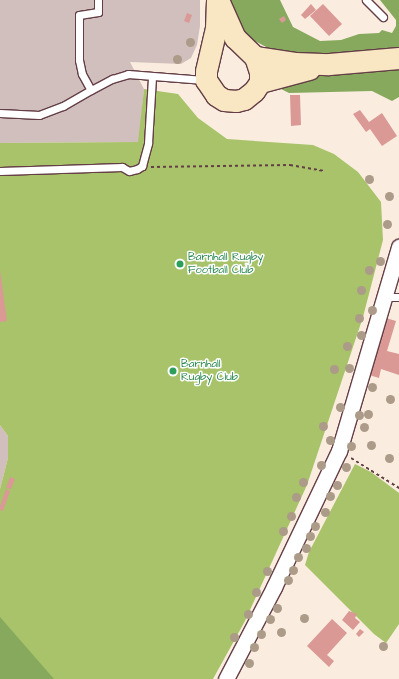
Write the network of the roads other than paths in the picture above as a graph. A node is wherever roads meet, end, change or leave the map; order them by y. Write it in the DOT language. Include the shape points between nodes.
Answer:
graph roads {
  1 [pos="98,0"];
  2 [pos="218,0"];
  3 [pos="366,0"];
  4 [pos="383,17"];
  5 [pos="252,54"];
  6 [pos="399,58"];
  7 [pos="329,64"];
  8 [pos="207,71"];
  9 [pos="152,77"];
  10 [pos="260,82"];
  11 [pos="91,90"];
  12 [pos="0,113"];
  13 [pos="0,171"];
  14 [pos="399,247"];
  15 [pos="392,297"];
  16 [pos="226,679"];
  1 -- 11 [label="lane" via="98,12 79,15 79,60 82,74"];
  2 -- 5 [label="main road" via="235,38"];
  2 -- 8 [label="main road" via="215,36"];
  3 -- 4 [label="lane"];
  5 -- 7 [label="main road" via="295,63"];
  5 -- 8 [label="main road" via="239,47 228,47 218,51"];
  5 -- 10 [label="main road" via="260,72"];
  6 -- 7 [label="main road"];
  7 -- 10 [label="main road"];
  8 -- 9 [label="lane"];
  8 -- 10 [label="main road" via="216,95 224,100 244,99"];
  9 -- 11 [label="lane" via="120,76"];
  9 -- 13 [label="lane" via="148,143 142,166 129,171 122,167"];
  11 -- 12 [label="lane" via="63,106 39,115"];
  14 -- 15 [label="street"];
  15 -- 16 [label="street" via="339,451 274,587"];
}
